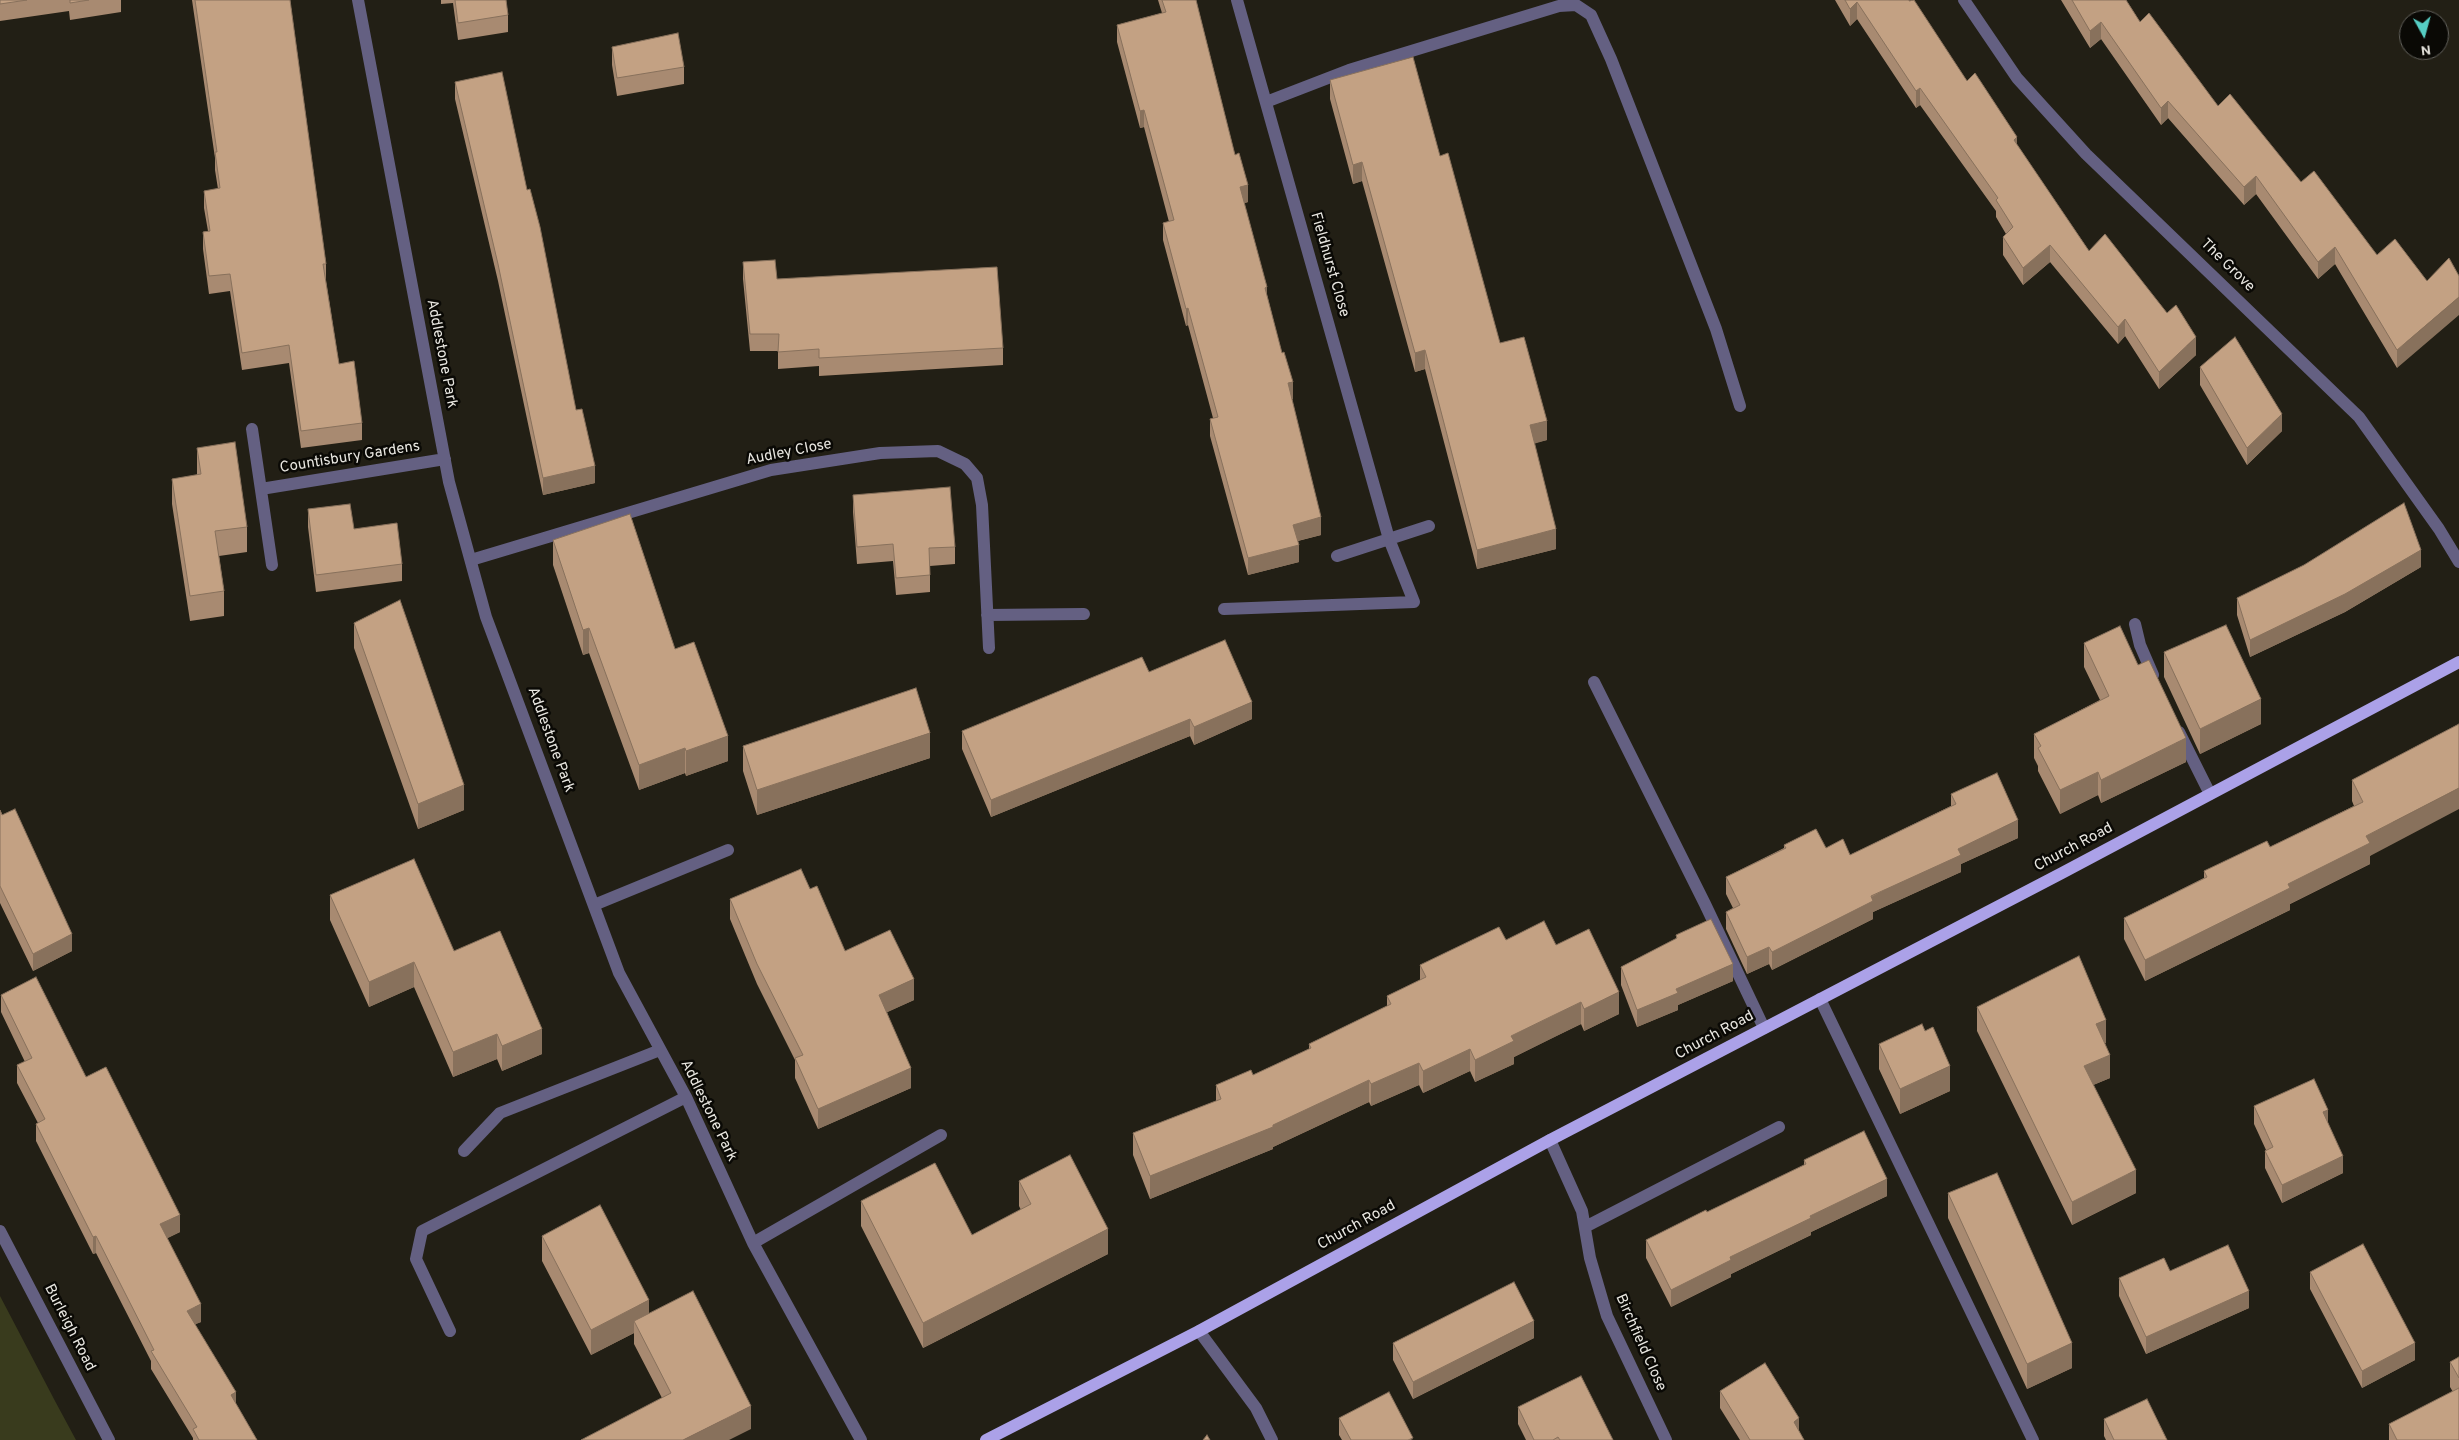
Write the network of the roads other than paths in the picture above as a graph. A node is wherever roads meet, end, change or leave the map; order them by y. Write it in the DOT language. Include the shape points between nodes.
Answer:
graph roads {
  1 [pos="358,0"];
  2 [pos="1237,0"];
  3 [pos="1964,0"];
  4 [pos="1266,102"];
  5 [pos="1740,406"];
  6 [pos="252,429"];
  7 [pos="445,459"];
  8 [pos="261,490"];
  9 [pos="1429,526"];
  10 [pos="1389,539"];
  11 [pos="1338,556"];
  12 [pos="471,560"];
  13 [pos="2459,562"];
  14 [pos="272,565"];
  15 [pos="1224,609"];
  16 [pos="1084,614"];
  17 [pos="987,615"];
  18 [pos="2135,624"];
  19 [pos="989,648"];
  20 [pos="2459,662"];
  21 [pos="1594,682"];
  22 [pos="2160,689"];
  23 [pos="2176,723"];
  24 [pos="2210,794"];
  25 [pos="728,850"];
  26 [pos="594,905"];
  27 [pos="1820,999"];
  28 [pos="1764,1028"];
  29 [pos="660,1050"];
  30 [pos="686,1097"];
  31 [pos="1779,1127"];
  32 [pos="941,1135"];
  33 [pos="1550,1140"];
  34 [pos="464,1151"];
  35 [pos="1585,1227"];
  36 [pos="0,1230"];
  37 [pos="752,1243"];
  38 [pos="450,1330"];
  39 [pos="1199,1331"];
  40 [pos="109,1440"];
  41 [pos="861,1440"];
  42 [pos="986,1440"];
  43 [pos="1272,1440"];
  44 [pos="1666,1440"];
  45 [pos="2033,1440"];
  1 -- 7 [label="street, Addlestone Park"];
  2 -- 4 [label="street, Fieldhurst Close"];
  3 -- 13 [label="street, The Grove" via="2017,78 2086,154 2360,417"];
  4 -- 5 [label="street" via="1349,70 1559,6 1576,5 1591,15 1611,59 1716,329"];
  4 -- 10 [label="street, Fieldhurst Close"];
  6 -- 8 [label="street, Countisbury Gardens"];
  7 -- 8 [label="street, Countisbury Gardens"];
  7 -- 12 [label="street, Addlestone Park"];
  8 -- 14 [label="street, Countisbury Gardens"];
  9 -- 10 [label="street"];
  10 -- 11 [label="street"];
  10 -- 15 [label="street, Fieldhurst Close" via="1414,602"];
  12 -- 17 [label="street, Audley Close" via="771,470 880,453 938,451 965,464 977,478 982,505"];
  12 -- 26 [label="street, Addlestone Park" via="486,617"];
  16 -- 17 [label="street"];
  17 -- 19 [label="street, Audley Close"];
  18 -- 22 [label="street" via="2140,646"];
  20 -- 24 [label="main road, Church Road"];
  21 -- 28 [label="street"];
  23 -- 24 [label="street"];
  24 -- 27 [label="main road, Church Road"];
  25 -- 26 [label="street"];
  26 -- 29 [label="street, Addlestone Park" via="619,972"];
  27 -- 28 [label="main road, Church Road"];
  27 -- 45 [label="street"];
  28 -- 33 [label="main road, Church Road"];
  29 -- 30 [label="street, Addlestone Park"];
  29 -- 34 [label="street" via="500,1113"];
  30 -- 37 [label="street, Addlestone Park"];
  30 -- 38 [label="street" via="422,1231 416,1259"];
  31 -- 35 [label="street"];
  32 -- 37 [label="street"];
  33 -- 35 [label="street, Birchfield Close" via="1582,1211"];
  33 -- 39 [label="main road, Church Road"];
  35 -- 44 [label="street, Birchfield Close" via="1590,1258 1607,1316"];
  36 -- 40 [label="street, Burleigh Road"];
  37 -- 41 [label="street, Addlestone Park"];
  39 -- 42 [label="main road, Church Road"];
  39 -- 43 [label="street" via="1256,1408"];
}
